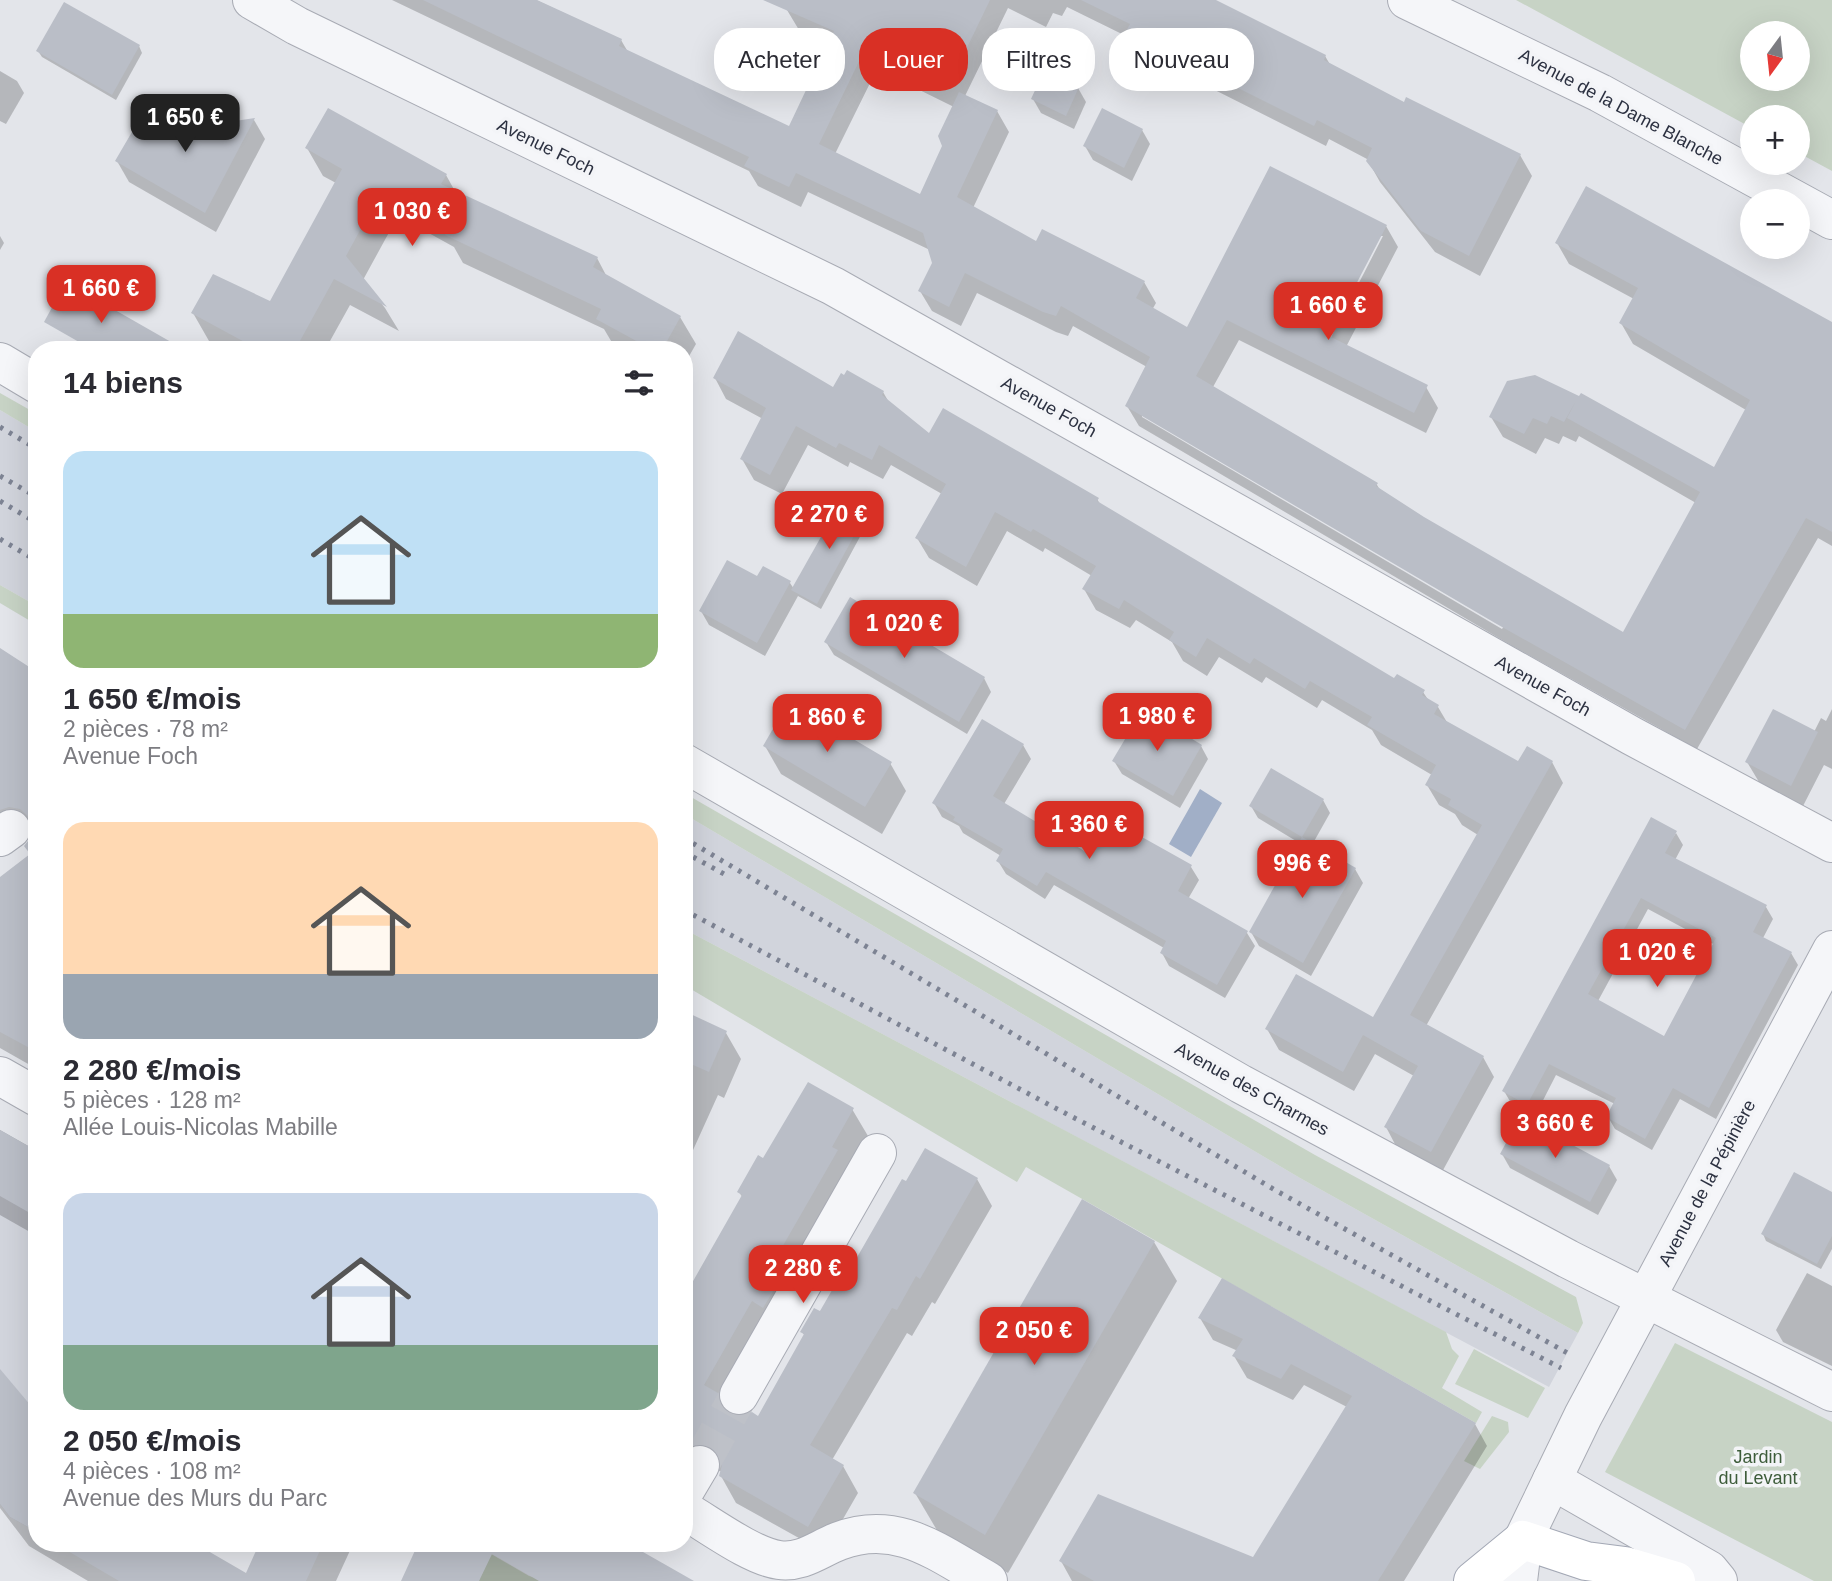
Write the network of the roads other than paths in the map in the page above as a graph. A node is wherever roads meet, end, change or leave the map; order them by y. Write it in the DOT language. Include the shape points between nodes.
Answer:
graph roads {
  1 [pos="252,0"];
  2 [pos="1407,0"];
  3 [pos="1832,220"];
  4 [pos="0,362"];
  5 [pos="28,379"];
  6 [pos="693,768"];
  7 [pos="1832,843"];
  8 [pos="1832,950"];
  9 [pos="0,1076"];
  10 [pos="28,1092"];
  11 [pos="877,1153"];
  12 [pos="1646,1298"];
  13 [pos="1832,1392"];
  14 [pos="739,1395"];
  15 [pos="1552,1480"];
  16 [pos="693,1515"];
  17 [pos="1523,1540"];
  18 [pos="988,1581"];
  19 [pos="1473,1581"];
  20 [pos="1518,1581"];
  21 [pos="1676,1581"];
  22 [pos="1718,1581"];
  1 -- 7 [label="street, Avenue Foch" via="309,32 833,286 1642,742"];
  2 -- 3 [label="street, Avenue de la Dame Blanche" via="1600,93"];
  4 -- 5 [label="street"];
  6 -- 12 [label="street, Avenue des Charmes" via="1241,1084"];
  8 -- 12 [label="street, Avenue de la Pépinière"];
  9 -- 10 [label="street"];
  11 -- 14 [label="street"];
  12 -- 13 [label="street, Avenue des Charmes"];
  12 -- 15 [label="street, Avenue de la Pépinière"];
  15 -- 17 [label="street, Avenue de la Pépinière"];
  15 -- 22 [label="street" via="1709,1570"];
  16 -- 18 [label="street" via="775,1560 799,1559 838,1541 886,1532 910,1538"];
  17 -- 19 [label="main road"];
  17 -- 20 [label="street, Avenue de la Pépinière"];
  17 -- 21 [label="main road" via="1586,1561 1625,1566"];
}
